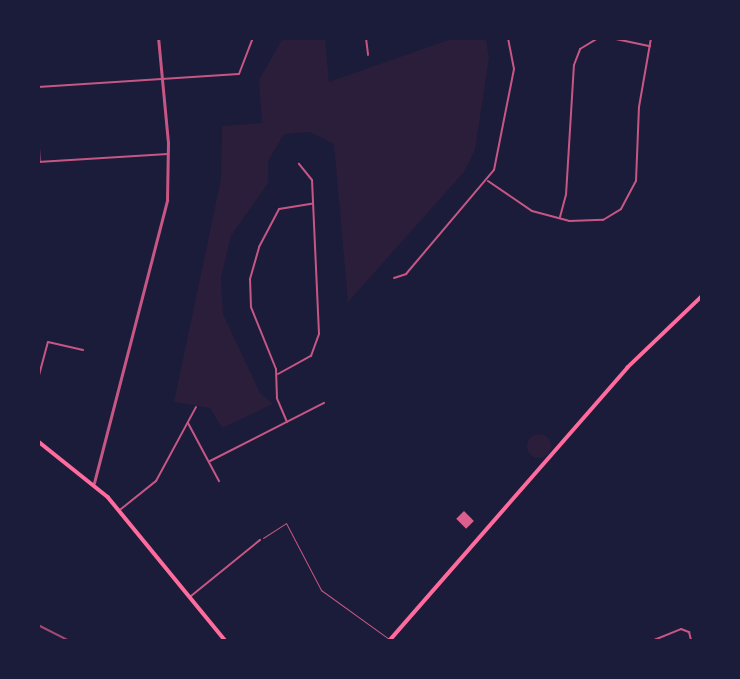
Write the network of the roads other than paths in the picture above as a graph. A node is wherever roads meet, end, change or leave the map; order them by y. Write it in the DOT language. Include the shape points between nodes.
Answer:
graph roads {
  1 [pos="158,38"];
  2 [pos="253,38"];
  3 [pos="366,38"];
  4 [pos="508,38"];
  5 [pos="598,38"];
  6 [pos="611,38"];
  7 [pos="651,38"];
  8 [pos="650,46"];
  9 [pos="368,55"];
  10 [pos="163,81"];
  11 [pos="38,87"];
  12 [pos="38,129"];
  13 [pos="169,153"];
  14 [pos="39,162"];
  15 [pos="299,164"];
  16 [pos="488,181"];
  17 [pos="312,204"];
  18 [pos="559,218"];
  19 [pos="394,278"];
  20 [pos="702,296"];
  21 [pos="83,350"];
  22 [pos="277,375"];
  23 [pos="38,379"];
  24 [pos="324,403"];
  25 [pos="196,407"];
  26 [pos="188,422"];
  27 [pos="287,422"];
  28 [pos="38,441"];
  29 [pos="210,461"];
  30 [pos="219,481"];
  31 [pos="94,483"];
  32 [pos="120,510"];
  33 [pos="260,540"];
  34 [pos="190,597"];
  35 [pos="225,640"];
  36 [pos="391,640"];
  37 [pos="470,640"];
  38 [pos="490,640"];
  39 [pos="654,640"];
  40 [pos="691,640"];
  1 -- 10 [label="street"];
  2 -- 10 [label="street" via="243,72"];
  3 -- 9 [label="street"];
  4 -- 16 [label="street" via="514,69 499,157"];
  5 -- 18 [label="street" via="585,44 574,65 566,195"];
  6 -- 8 [label="street"];
  7 -- 8 [label="street"];
  8 -- 18 [label="street" via="639,107 636,181 628,200 603,220 587,223"];
  10 -- 11 [label="street"];
  10 -- 13 [label="street"];
  12 -- 14 [label="street"];
  13 -- 14 [label="street"];
  13 -- 31 [label="street" via="164,211"];
  15 -- 17 [label="street" via="312,180"];
  16 -- 18 [label="street" via="532,211"];
  16 -- 19 [label="street" via="406,274"];
  17 -- 22 [label="street" via="318,342 307,359"];
  17 -- 22 [label="street" via="279,209 252,270 251,307"];
  20 -- 36 [label="main road" via="627,368"];
  21 -- 23 [label="street" via="48,342"];
  22 -- 27 [label="street" via="277,398"];
  24 -- 27 [label="street"];
  25 -- 26 [label="street"];
  26 -- 29 [label="street"];
  26 -- 32 [label="street" via="156,481"];
  27 -- 29 [label="street"];
  28 -- 31 [label="main road"];
  29 -- 30 [label="street"];
  31 -- 32 [label="main road"];
  32 -- 34 [label="main road"];
  33 -- 34 [label="street"];
  33 -- 36 [label="lane" via="286,523 321,590"];
  34 -- 35 [label="main road"];
  37 -- 38 [label="street"];
  39 -- 40 [label="street" via="678,629 689,632"];
}
